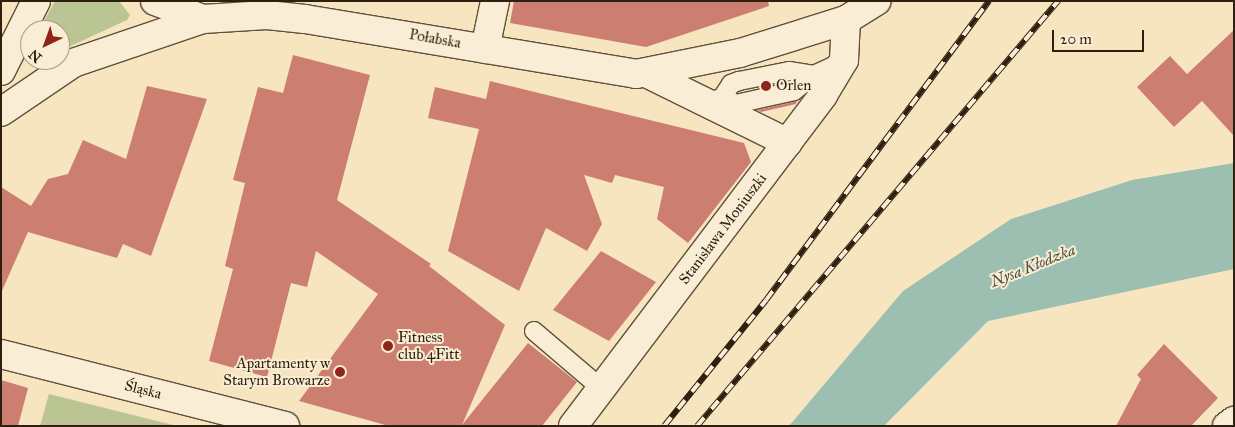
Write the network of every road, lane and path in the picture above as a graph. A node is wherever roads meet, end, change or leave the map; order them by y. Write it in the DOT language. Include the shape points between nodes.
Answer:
graph roads {
  1 [pos="36,1"];
  2 [pos="155,1"];
  3 [pos="495,1"];
  4 [pos="877,1"];
  5 [pos="203,19"];
  6 [pos="846,20"];
  7 [pos="485,49"];
  8 [pos="844,60"];
  9 [pos="1,72"];
  10 [pos="646,73"];
  11 [pos="712,101"];
  12 [pos="1,112"];
  13 [pos="788,143"];
  14 [pos="534,331"];
  15 [pos="1,354"];
  16 [pos="601,388"];
  17 [pos="1234,421"];
  18 [pos="285,426"];
  19 [pos="573,426"];
  20 [pos="1227,426"];
  1 -- 9 [label="main road"];
  2 -- 5 [label="main road"];
  3 -- 7 [label="main road"];
  4 -- 6 [label="main road, Połabska"];
  5 -- 7 [label="main road, Połabska" via="266,15 305,19"];
  5 -- 12 [label="main road, Połabska" via="73,63"];
  6 -- 8 [label="main road"];
  6 -- 10 [label="main road, Połabska" via="740,53"];
  7 -- 10 [label="main road, Połabska" via="608,72"];
  8 -- 11 [label="lane" via="814,75 794,91 736,104"];
  8 -- 13 [label="main road, Stanisława Moniuszki"];
  10 -- 11 [label="main road"];
  11 -- 13 [label="main road"];
  13 -- 16 [label="main road, Stanisława Moniuszki"];
  14 -- 16 [label="lane"];
  15 -- 18 [label="main road, Śląska"];
  16 -- 19 [label="main road, Stanisława Moniuszki"];
  17 -- 20 [label="main road"];
}
